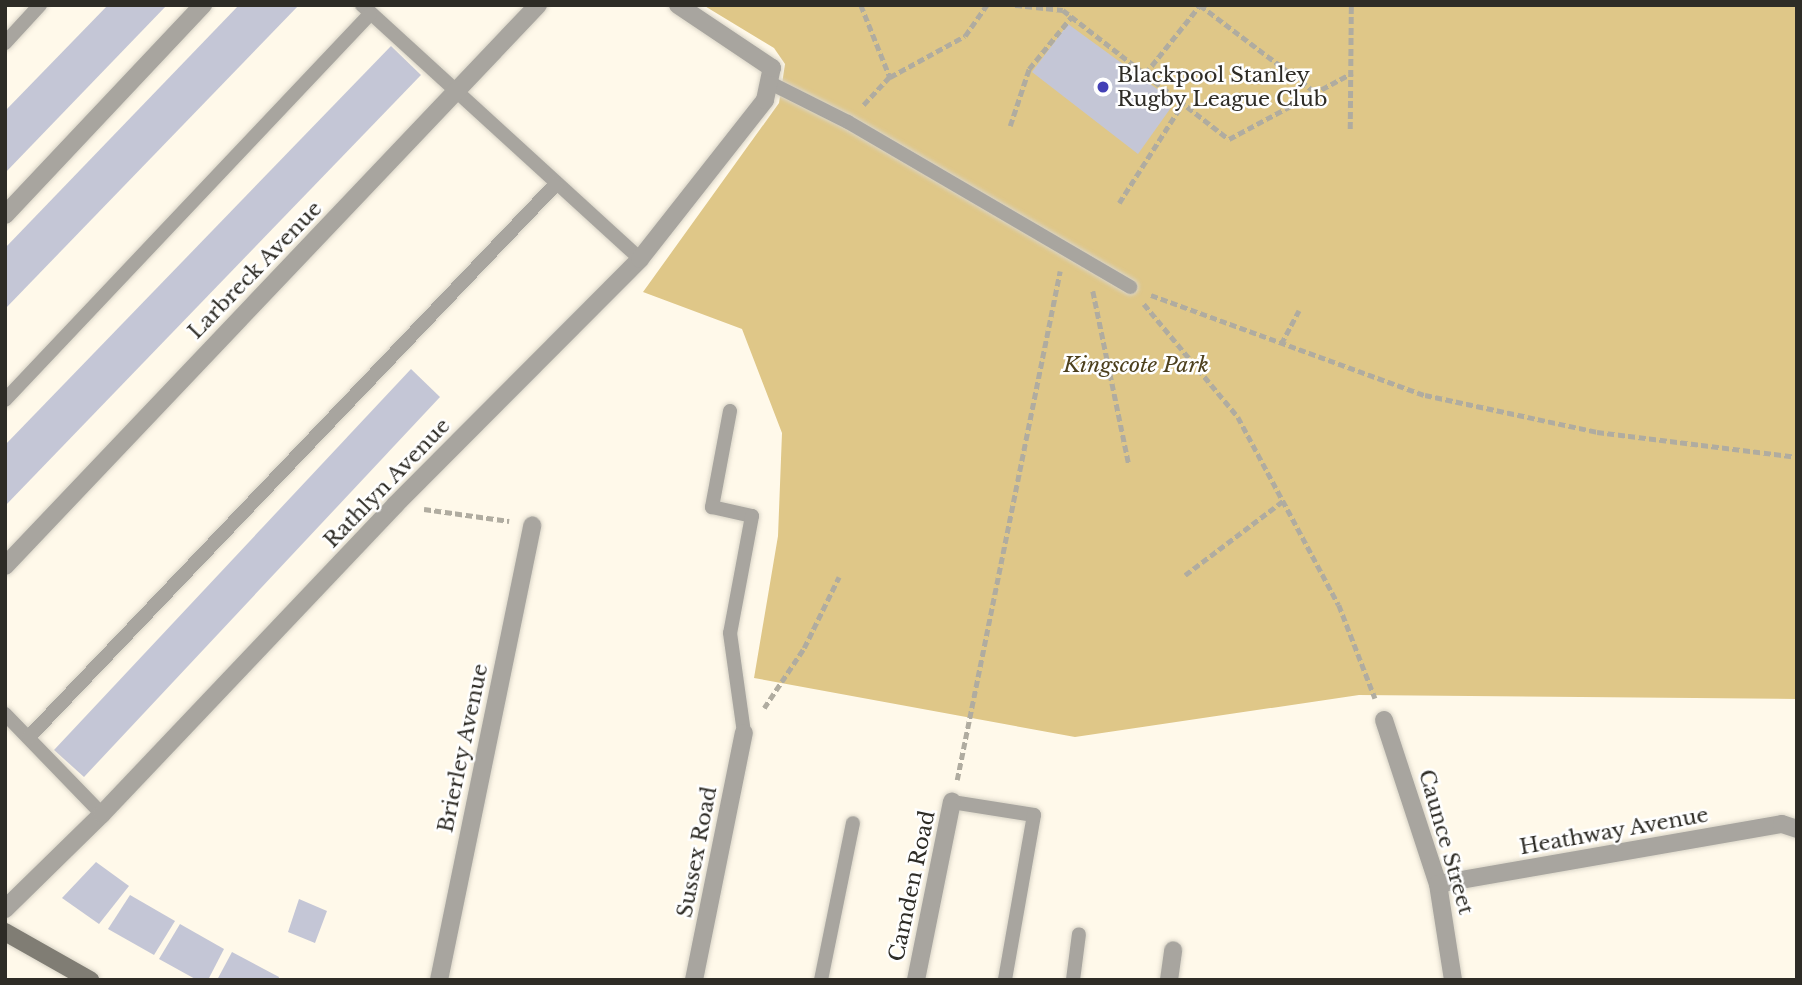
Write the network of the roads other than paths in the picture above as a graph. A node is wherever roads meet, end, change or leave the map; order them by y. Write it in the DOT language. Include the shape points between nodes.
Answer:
graph roads {
  1 [pos="40,5"];
  2 [pos="203,5"];
  3 [pos="538,5"];
  4 [pos="678,5"];
  5 [pos="366,9"];
  6 [pos="5,43"];
  7 [pos="770,75"];
  8 [pos="456,91"];
  9 [pos="556,184"];
  10 [pos="5,215"];
  11 [pos="640,259"];
  12 [pos="1130,287"];
  13 [pos="5,400"];
  14 [pos="730,411"];
  15 [pos="532,525"];
  16 [pos="5,566"];
  17 [pos="5,714"];
  18 [pos="1384,720"];
  19 [pos="744,733"];
  20 [pos="29,737"];
  21 [pos="952,802"];
  22 [pos="102,814"];
  23 [pos="853,823"];
  24 [pos="1797,830"];
  25 [pos="1438,884"];
  26 [pos="5,909"];
  27 [pos="5,932"];
  28 [pos="1079,934"];
  29 [pos="1173,950"];
  30 [pos="90,980"];
  31 [pos="439,980"];
  32 [pos="694,980"];
  33 [pos="821,980"];
  34 [pos="916,980"];
  35 [pos="1005,980"];
  36 [pos="1073,980"];
  37 [pos="1169,980"];
  38 [pos="1453,980"];
  1 -- 6 [label="lane"];
  2 -- 10 [label="street"];
  3 -- 8 [label="street, Larbreck Avenue"];
  4 -- 7 [label="street"];
  5 -- 8 [label="lane"];
  5 -- 13 [label="lane"];
  7 -- 11 [label="street, Rathlyn Avenue" via="765,100"];
  7 -- 12 [label="lane"];
  8 -- 9 [label="lane"];
  8 -- 16 [label="street, Larbreck Avenue"];
  9 -- 11 [label="lane"];
  9 -- 20 [label="lane"];
  11 -- 22 [label="street, Rathlyn Avenue" via="395,505"];
  14 -- 19 [label="lane" via="712,507 752,516 730,633"];
  15 -- 31 [label="street, Brierley Avenue"];
  17 -- 20 [label="lane"];
  18 -- 25 [label="street, Caunce Street"];
  19 -- 32 [label="street, Sussex Road"];
  20 -- 22 [label="lane"];
  21 -- 34 [label="street, Camden Road"];
  21 -- 35 [label="lane" via="1034,815"];
  22 -- 26 [label="street, Rathlyn Avenue"];
  23 -- 33 [label="lane"];
  24 -- 25 [label="street, Heathway Avenue" via="1782,824"];
  25 -- 38 [label="street, Caunce Street"];
  27 -- 30 [label="street"];
  28 -- 36 [label="lane"];
  29 -- 37 [label="street"];
}
